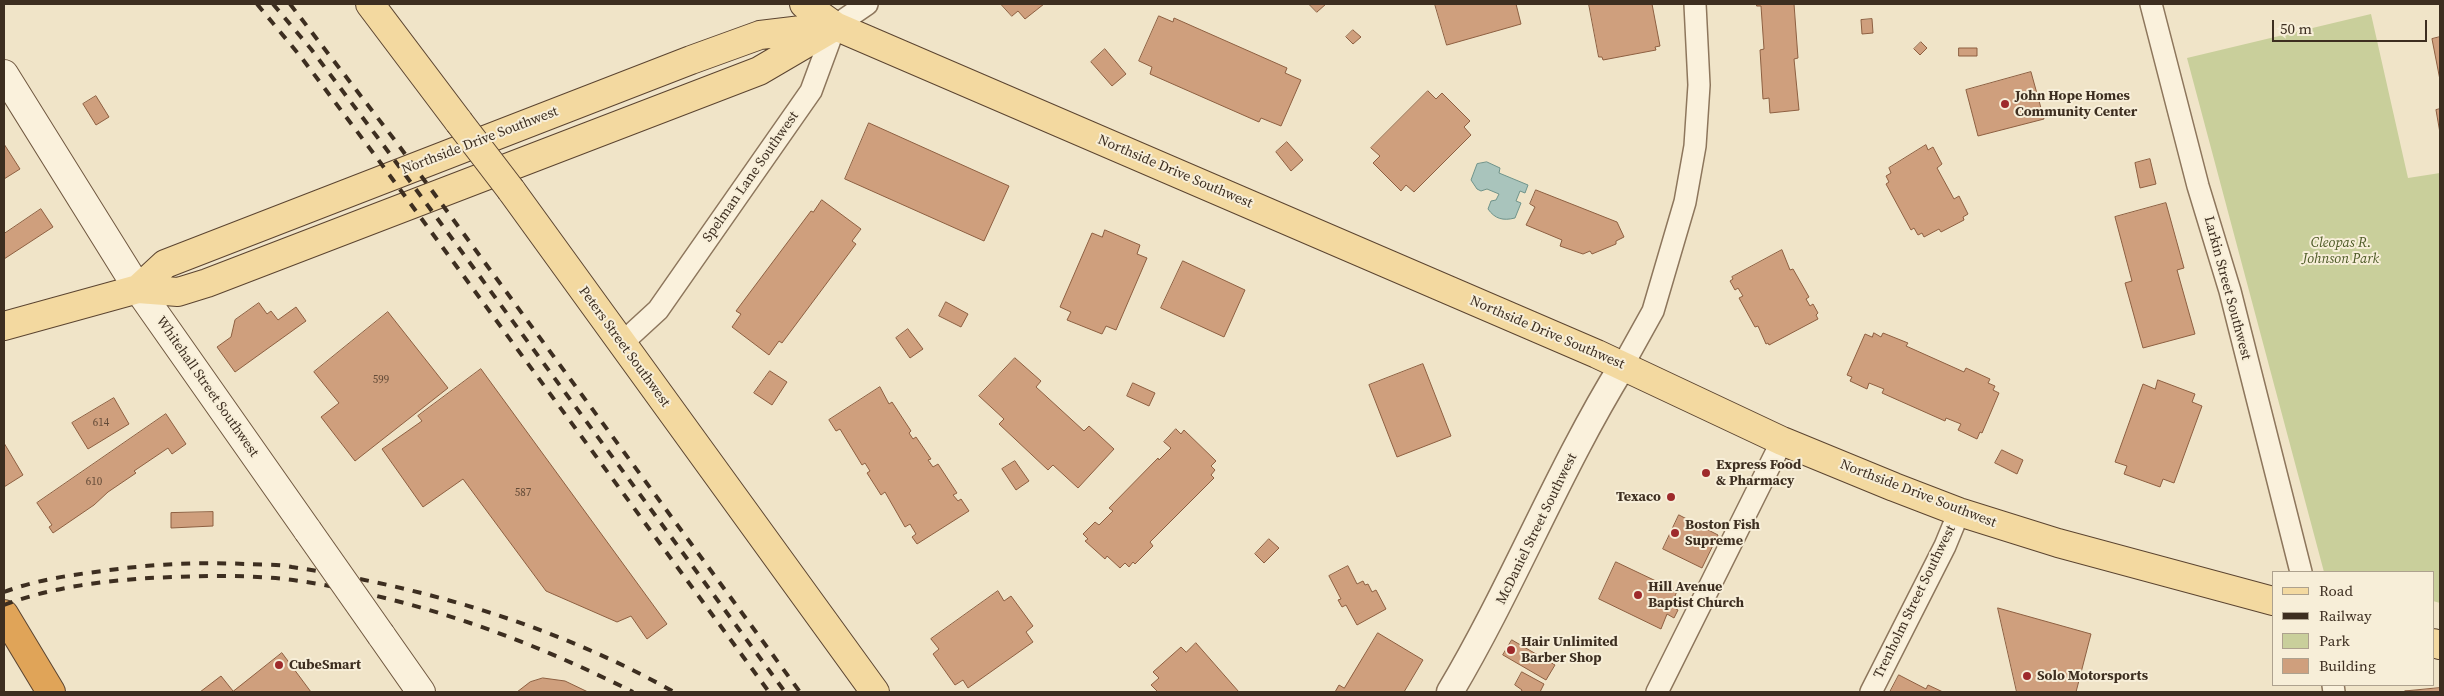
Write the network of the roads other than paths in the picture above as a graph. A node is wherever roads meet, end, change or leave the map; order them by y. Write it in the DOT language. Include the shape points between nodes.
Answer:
graph roads {
  1 [pos="370,4"];
  2 [pos="804,4"];
  3 [pos="867,4"];
  4 [pos="1695,4"];
  5 [pos="2151,4"];
  6 [pos="835,26"];
  7 [pos="4,74"];
  8 [pos="138,289"];
  9 [pos="4,326"];
  10 [pos="621,344"];
  11 [pos="1623,365"];
  12 [pos="1782,441"];
  13 [pos="1959,512"];
  14 [pos="2301,571"];
  15 [pos="2272,601"];
  16 [pos="4,614"];
  17 [pos="50,692"];
  18 [pos="421,692"];
  19 [pos="875,692"];
  20 [pos="1450,692"];
  21 [pos="1657,692"];
  22 [pos="1871,692"];
  1 -- 10 [label="main road, Peters Street Southwest, bridge" via="511,190"];
  2 -- 6 [label="main road"];
  3 -- 6 [label="street"];
  4 -- 11 [label="street" via="1699,85 1695,146 1685,202 1653,311"];
  5 -- 14 [label="street, Larkin Street Southwest" via="2198,186 2230,291"];
  6 -- 8 [label="main road, Northside Drive Southwest" via="760,35 692,60 165,264"];
  6 -- 10 [label="street, Spelman Lane Southwest" via="810,91 658,310"];
  6 -- 11 [label="main road, Northside Drive Southwest"];
  7 -- 8 [label="main road, Whitehall Street Southwest"];
  8 -- 9 [label="main road, Northside Drive Southwest"];
  8 -- 18 [label="main road, Whitehall Street Southwest, bridge"];
  10 -- 19 [label="main road, Peters Street Southwest"];
  11 -- 12 [label="main road, Northside Drive Southwest"];
  11 -- 20 [label="street, McDaniel Street Southwest" via="1596,411 1499,606"];
  12 -- 13 [label="main road, Northside Drive Southwest"];
  12 -- 21 [label="street"];
  13 -- 15 [label="main road, Northside Drive Southwest" via="2058,543"];
  13 -- 22 [label="street, Trenholm Street Southwest"];
  16 -- 17 [label="highway"];
}
